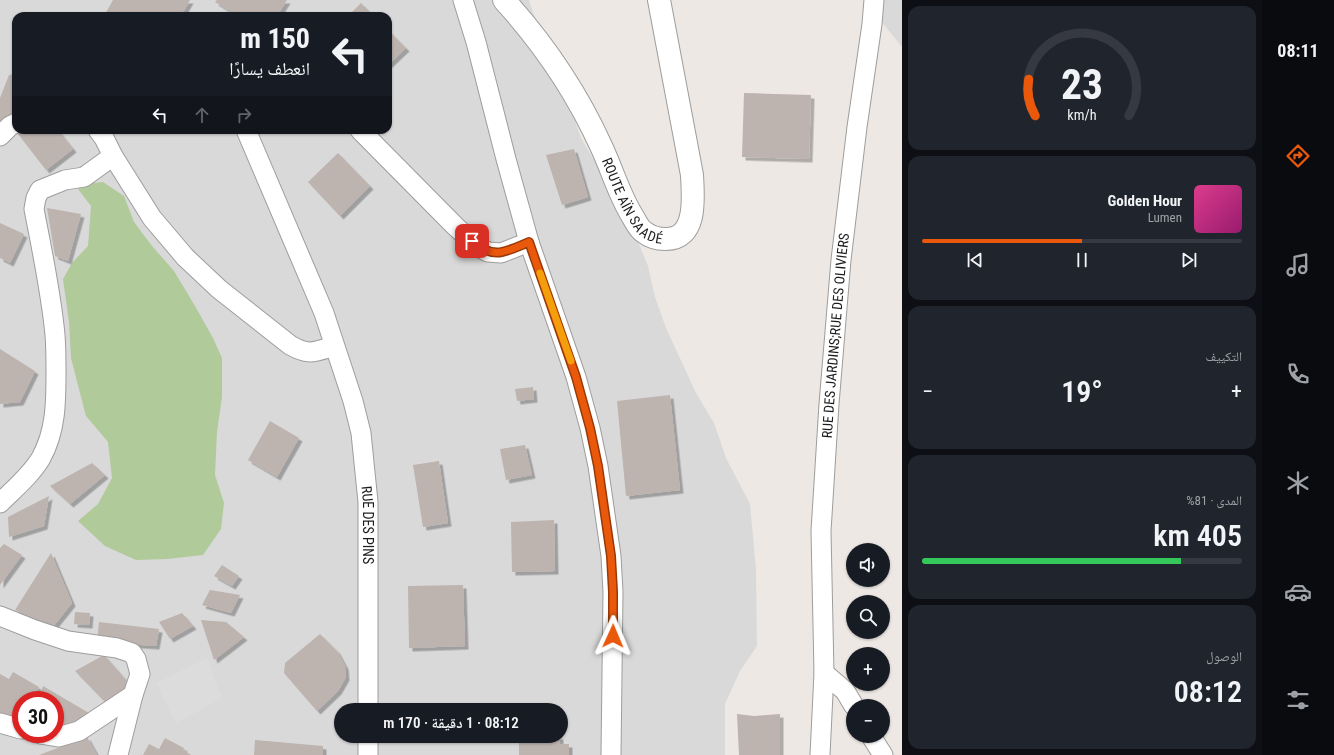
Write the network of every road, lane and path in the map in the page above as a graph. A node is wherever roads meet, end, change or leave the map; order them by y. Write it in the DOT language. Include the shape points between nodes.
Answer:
graph roads {
  1 [pos="463,0"];
  2 [pos="504,0"];
  3 [pos="659,0"];
  4 [pos="874,0"];
  5 [pos="12,125"];
  6 [pos="101,134"];
  7 [pos="248,134"];
  8 [pos="364,134"];
  9 [pos="0,136"];
  10 [pos="113,156"];
  11 [pos="529,242"];
  12 [pos="334,346"];
  13 [pos="0,503"];
  14 [pos="0,616"];
  15 [pos="824,673"];
  16 [pos="133,695"];
  17 [pos="849,699"];
  18 [pos="368,703"];
  19 [pos="0,723"];
  20 [pos="12,726"];
  21 [pos="64,735"];
  22 [pos="368,743"];
  23 [pos="875,743"];
  24 [pos="118,755"];
  25 [pos="368,755"];
  26 [pos="611,755"];
  27 [pos="820,755"];
  28 [pos="882,755"];
  1 -- 11 [label="street"];
  2 -- 3 [label="street, ROUTE AÏN SAADÉ" via="552,59 581,106 627,208 635,220 643,231 653,237 674,239 680,236 689,224 693,205 692,175"];
  4 -- 15 [label="street, RUE DES JARDINS;RUE DES OLIVIERS" via="841,260 829,412 821,531"];
  5 -- 9 [label="street"];
  6 -- 10 [label="street"];
  7 -- 12 [label="street, RUE DES PINS" via="320,304"];
  8 -- 11 [label="street" via="455,226 483,250 501,253"];
  10 -- 12 [label="street" via="152,218 185,257 219,289 296,349 312,352"];
  10 -- 13 [label="street" via="84,177 65,180 40,190 36,198 34,209 50,293 55,336 55,414 49,438 39,461"];
  11 -- 26 [label="street" via="576,377 590,428 602,489 613,592"];
  12 -- 18 [label="street, RUE DES PINS" via="361,433 365,468 368,502"];
  14 -- 16 [label="street" via="53,637 117,648 132,654 140,674"];
  15 -- 17 [label="street" via="842,688"];
  15 -- 27 [label="street, RUE DES JARDINS;RUE DES OLIVIERS"];
  16 -- 21 [label="street" via="79,731"];
  16 -- 24 [label="street"];
  19 -- 20 [label="street"];
  22 -- 25 [label="street"];
  23 -- 28 [label="street"];
}
